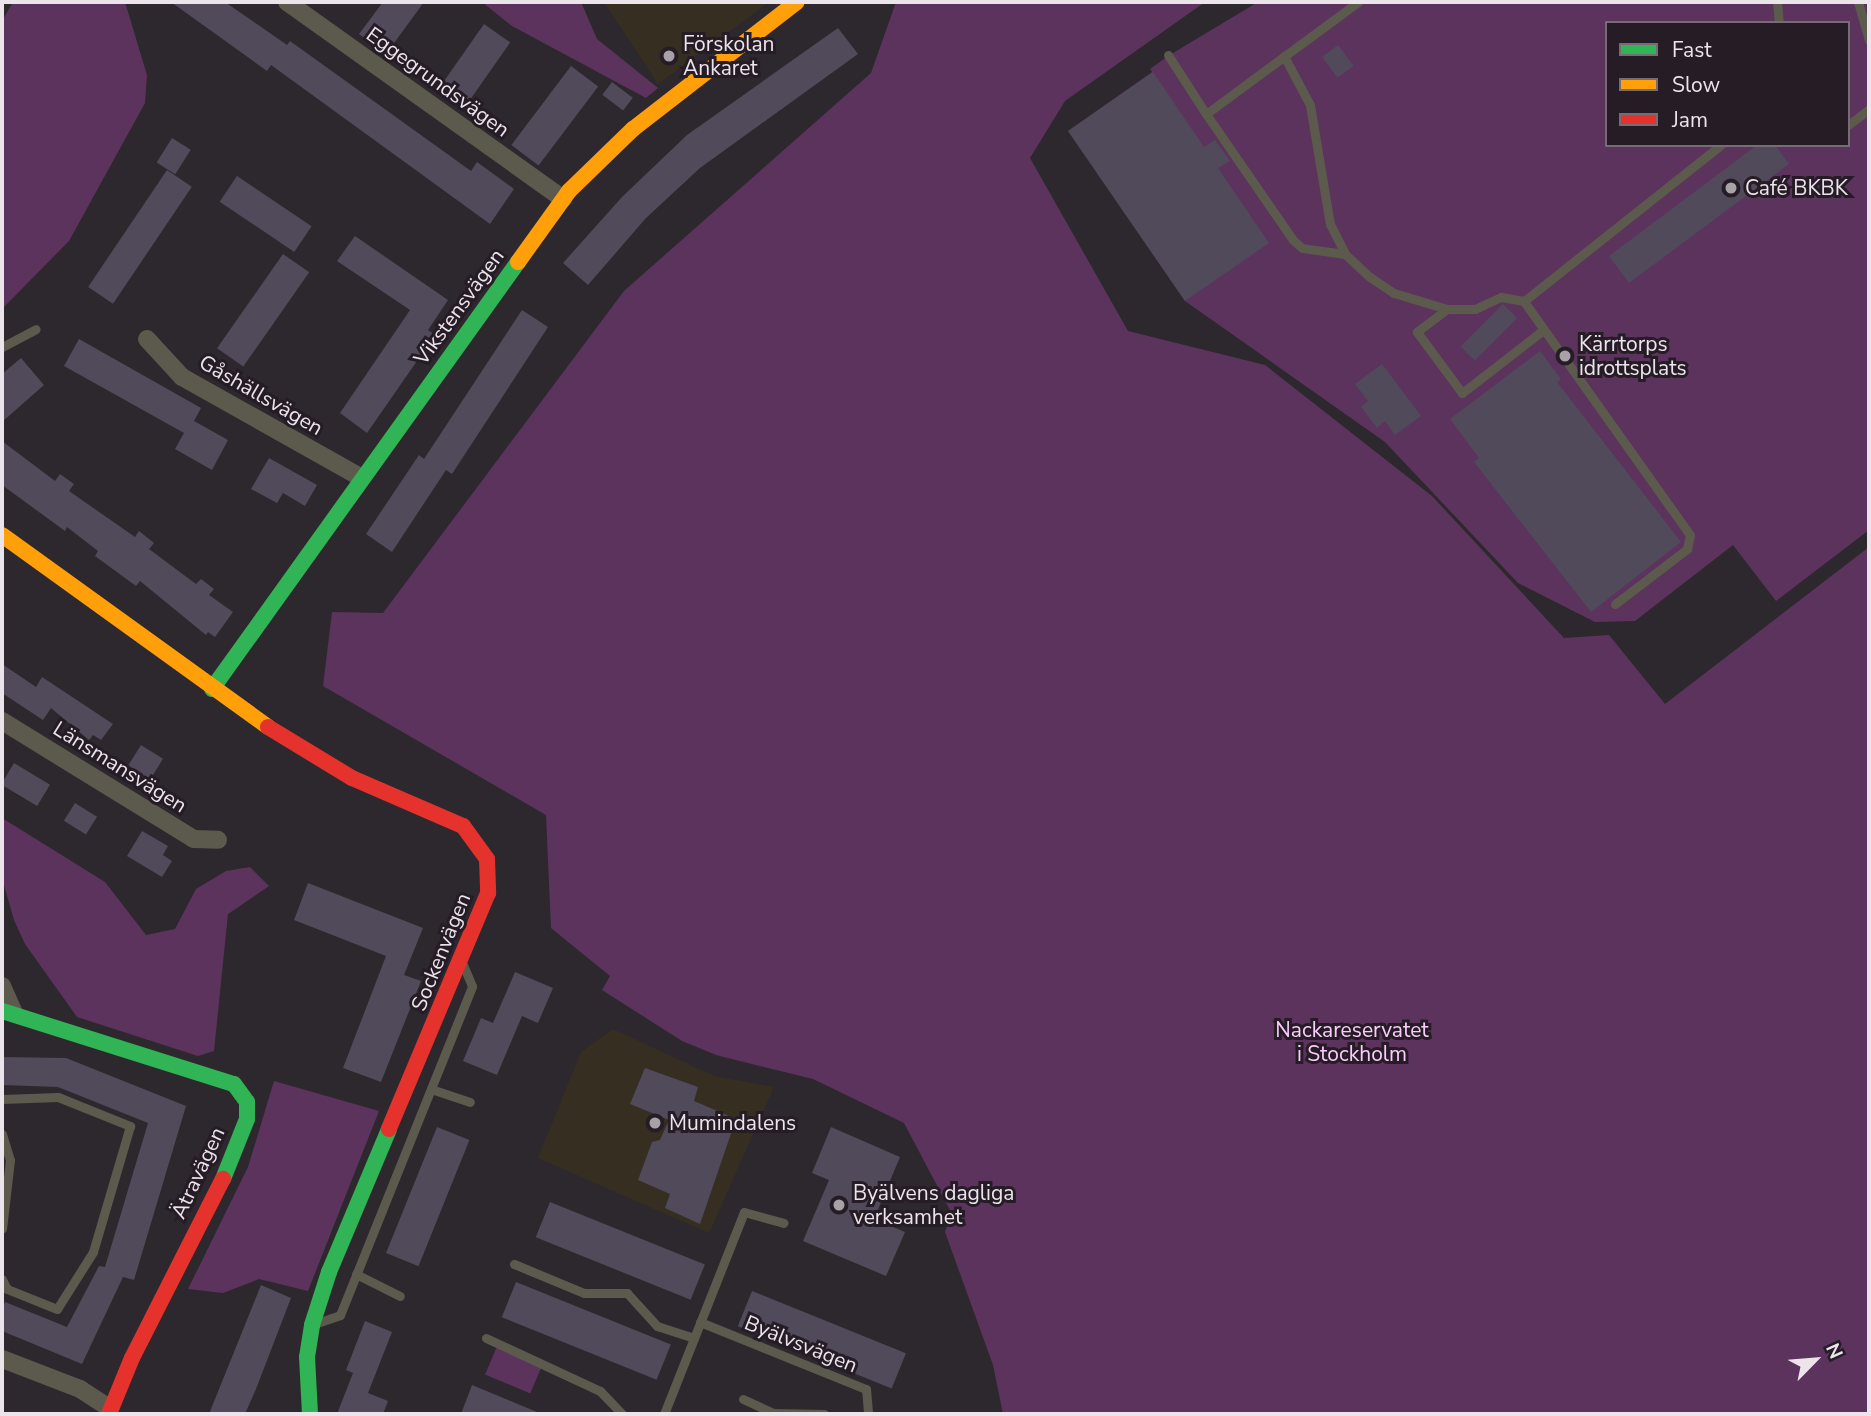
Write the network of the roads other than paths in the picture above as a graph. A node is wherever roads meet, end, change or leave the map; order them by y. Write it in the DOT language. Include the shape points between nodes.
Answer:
graph roads {
  1 [pos="287,2"];
  2 [pos="797,2"];
  3 [pos="1358,2"];
  4 [pos="1777,2"];
  5 [pos="1858,2"];
  6 [pos="1779,21"];
  7 [pos="1869,40"];
  8 [pos="1168,55"];
  9 [pos="1284,56"];
  10 [pos="1869,109"];
  11 [pos="1206,114"];
  12 [pos="1850,123"];
  13 [pos="1718,147"];
  14 [pos="563,199"];
  15 [pos="1345,254"];
  16 [pos="1524,300"];
  17 [pos="1447,309"];
  18 [pos="36,329"];
  19 [pos="1542,331"];
  20 [pos="147,339"];
  21 [pos="2,347"];
  22 [pos="362,478"];
  23 [pos="2,535"];
  24 [pos="1615,604"];
  25 [pos="212,689"];
  26 [pos="2,721"];
  27 [pos="218,840"];
  28 [pos="461,961"];
  29 [pos="2,986"];
  30 [pos="8,1012"];
  31 [pos="431,1089"];
  32 [pos="2,1099"];
  33 [pos="470,1102"];
  34 [pos="2,1134"];
  35 [pos="784,1223"];
  36 [pos="2,1229"];
  37 [pos="514,1264"];
  38 [pos="356,1274"];
  39 [pos="2,1279"];
  40 [pos="400,1296"];
  41 [pos="700,1322"];
  42 [pos="312,1325"];
  43 [pos="486,1338"];
  44 [pos="694,1338"];
  45 [pos="2,1359"];
  46 [pos="743,1399"];
  47 [pos="109,1411"];
  48 [pos="310,1414"];
  49 [pos="622,1414"];
  50 [pos="664,1414"];
  51 [pos="824,1414"];
  52 [pos="868,1414"];
  1 -- 14 [label="street, Eggegrundsvägen"];
  2 -- 14 [label="street, Vikstensvägen" via="633,129"];
  3 -- 9 [label="lane"];
  4 -- 6 [label="lane"];
  5 -- 7 [label="lane"];
  8 -- 11 [label="lane"];
  9 -- 11 [label="lane"];
  9 -- 15 [label="lane" via="1310,106 1320,188"];
  10 -- 12 [label="lane"];
  11 -- 15 [label="lane" via="1293,240 1302,248"];
  13 -- 16 [label="lane"];
  14 -- 22 [label="street, Vikstensvägen"];
  15 -- 17 [label="lane" via="1394,293"];
  16 -- 17 [label="lane" via="1501,296 1475,309"];
  16 -- 19 [label="lane"];
  17 -- 19 [label="lane" via="1417,332 1462,393"];
  18 -- 21 [label="lane"];
  19 -- 24 [label="lane" via="1684,520 1690,535 1687,549"];
  20 -- 22 [label="street, Gåshällsvägen" via="183,377"];
  22 -- 25 [label="street, Vikstensvägen"];
  23 -- 25 [label="street, Sockenvägen"];
  25 -- 28 [label="street, Sockenvägen" via="352,778 463,826 487,859 488,893"];
  26 -- 27 [label="street, Länsmansvägen" via="194,839"];
  28 -- 31 [label="lane" via="472,986"];
  28 -- 42 [label="street, Sockenvägen" via="329,1272"];
  29 -- 30 [label="street, Ätravägen"];
  30 -- 47 [label="street, Ätravägen" via="219,1076 234,1084 247,1102 247,1119 228,1170"];
  31 -- 33 [label="lane"];
  31 -- 38 [label="lane"];
  32 -- 39 [label="lane" via="58,1097 130,1126 93,1252 57,1308 7,1289"];
  34 -- 36 [label="lane" via="10,1160"];
  35 -- 41 [label="lane" via="744,1212"];
  37 -- 44 [label="lane" via="584,1293 627,1293 657,1326"];
  38 -- 40 [label="lane"];
  38 -- 42 [label="lane" via="340,1315"];
  41 -- 44 [label="lane"];
  41 -- 52 [label="lane, Byälvsvägen" via="866,1389"];
  42 -- 48 [label="street, Sockenvägen" via="307,1357"];
  43 -- 49 [label="lane" via="600,1391"];
  44 -- 50 [label="lane"];
  45 -- 47 [label="street" via="80,1389"];
  46 -- 51 [label="lane" via="773,1413"];
}
